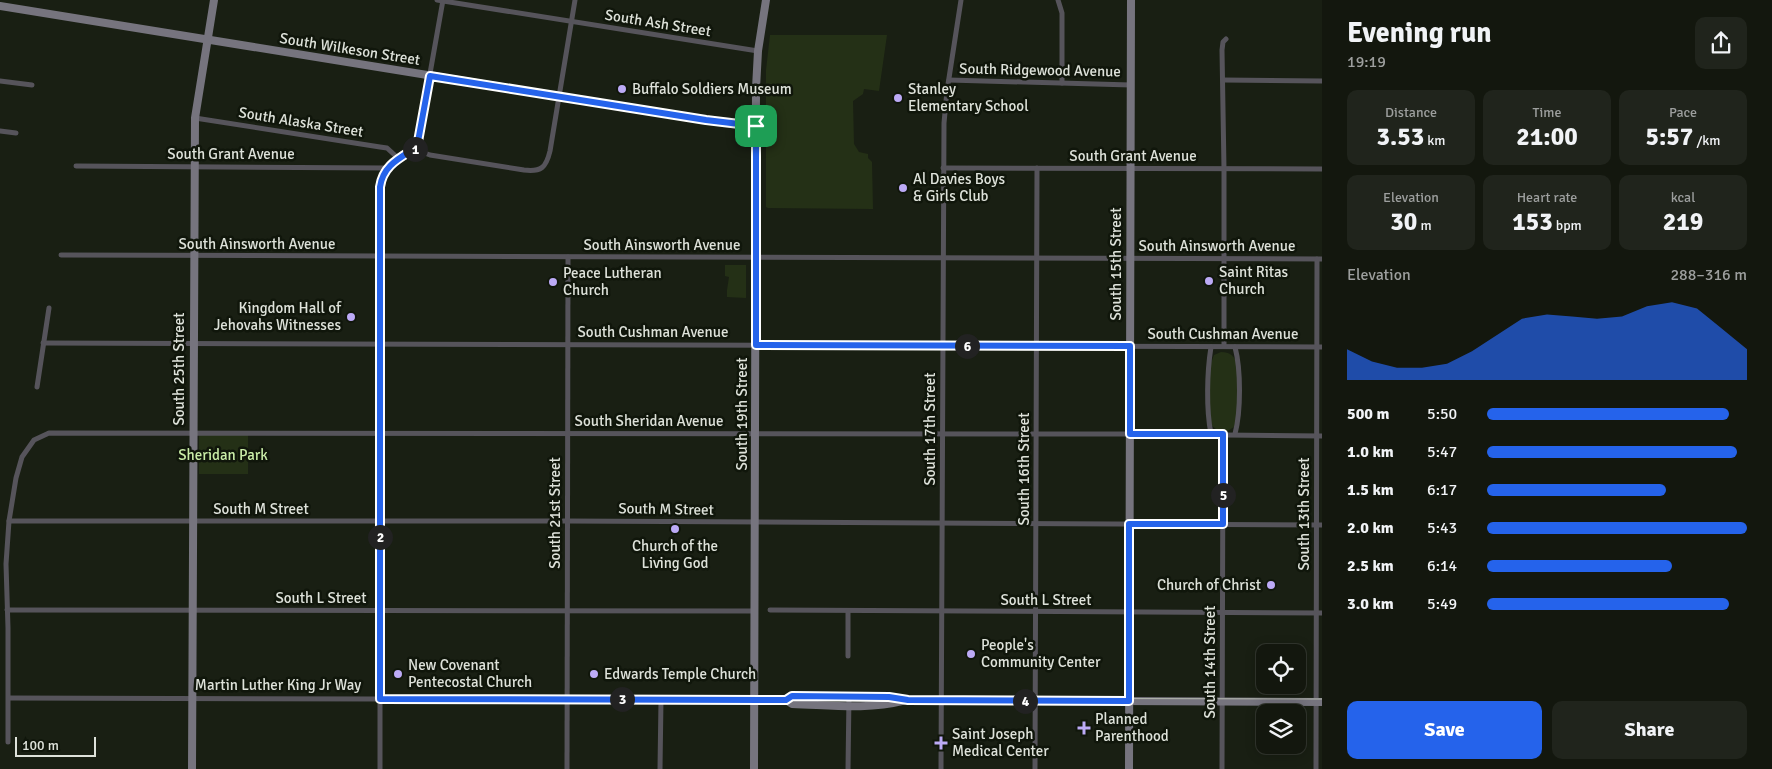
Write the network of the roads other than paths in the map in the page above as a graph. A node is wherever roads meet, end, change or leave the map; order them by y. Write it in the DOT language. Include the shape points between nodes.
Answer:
graph roads {
  1 [pos="214,0"];
  2 [pos="436,0"];
  3 [pos="575,0"];
  4 [pos="766,0"];
  5 [pos="961,0"];
  6 [pos="1058,0"];
  7 [pos="1131,0"];
  8 [pos="443,1"];
  9 [pos="0,6"];
  10 [pos="572,22"];
  11 [pos="1226,39"];
  12 [pos="207,40"];
  13 [pos="758,51"];
  14 [pos="430,76"];
  15 [pos="0,80"];
  16 [pos="949,80"];
  17 [pos="1223,80"];
  18 [pos="1322,81"];
  19 [pos="1062,83"];
  20 [pos="32,85"];
  21 [pos="1130,85"];
  22 [pos="559,97"];
  23 [pos="195,118"];
  24 [pos="756,126"];
  25 [pos="0,130"];
  26 [pos="16,133"];
  27 [pos="417,147"];
  28 [pos="399,159"];
  29 [pos="76,166"];
  30 [pos="194,166"];
  31 [pos="387,168"];
  32 [pos="943,168"];
  33 [pos="1037,168"];
  34 [pos="1130,169"];
  35 [pos="1224,169"];
  36 [pos="1322,169"];
  37 [pos="61,255"];
  38 [pos="194,256"];
  39 [pos="381,257"];
  40 [pos="568,257"];
  41 [pos="756,257"];
  42 [pos="943,258"];
  43 [pos="1037,258"];
  44 [pos="1130,258"];
  45 [pos="1224,259"];
  46 [pos="1320,259"];
  47 [pos="48,308"];
  48 [pos="43,343"];
  49 [pos="193,344"];
  50 [pos="380,344"];
  51 [pos="568,344"];
  52 [pos="756,345"];
  53 [pos="943,346"];
  54 [pos="1036,346"];
  55 [pos="1130,346"];
  56 [pos="1211,346"];
  57 [pos="1224,346"];
  58 [pos="1235,347"];
  59 [pos="1320,347"];
  60 [pos="37,388"];
  61 [pos="193,432"];
  62 [pos="380,433"];
  63 [pos="568,433"];
  64 [pos="755,434"];
  65 [pos="1130,434"];
  66 [pos="1211,434"];
  67 [pos="1223,434"];
  68 [pos="1235,434"];
  69 [pos="942,435"];
  70 [pos="1036,435"];
  71 [pos="1320,436"];
  72 [pos="10,520"];
  73 [pos="193,521"];
  74 [pos="568,521"];
  75 [pos="380,522"];
  76 [pos="755,522"];
  77 [pos="942,523"];
  78 [pos="1036,524"];
  79 [pos="1129,524"];
  80 [pos="1223,524"];
  81 [pos="1319,525"];
  82 [pos="7,610"];
  83 [pos="193,610"];
  84 [pos="380,610"];
  85 [pos="567,610"];
  86 [pos="770,610"];
  87 [pos="754,611"];
  88 [pos="848,612"];
  89 [pos="942,612"];
  90 [pos="1036,612"];
  91 [pos="1129,613"];
  92 [pos="1223,613"];
  93 [pos="1319,613"];
  94 [pos="848,656"];
  95 [pos="849,696"];
  96 [pos="9,698"];
  97 [pos="192,698"];
  98 [pos="380,699"];
  99 [pos="567,699"];
  100 [pos="661,700"];
  101 [pos="754,700"];
  102 [pos="786,700"];
  103 [pos="908,700"];
  104 [pos="942,700"];
  105 [pos="1035,701"];
  106 [pos="1129,701"];
  107 [pos="1222,701"];
  108 [pos="1319,702"];
  109 [pos="849,705"];
  110 [pos="8,742"];
  111 [pos="192,769"];
  112 [pos="380,769"];
  113 [pos="567,769"];
  114 [pos="660,769"];
  115 [pos="754,769"];
  116 [pos="848,769"];
  117 [pos="941,769"];
  118 [pos="1035,769"];
  119 [pos="1129,769"];
  120 [pos="1222,769"];
  121 [pos="1316,769"];
  1 -- 12 [label="street, South 25th Street"];
  2 -- 8 [label="street, South Ash Street"];
  3 -- 10 [label="street"];
  4 -- 13 [label="street, South 19th Street"];
  5 -- 16 [label="street, South 17th Street"];
  6 -- 19 [label="street" via="1062,13"];
  7 -- 21 [label="street, South 15th Street"];
  8 -- 10 [label="street, South Ash Street"];
  8 -- 14 [label="street"];
  9 -- 12 [label="street, South Wilkeson Street"];
  10 -- 13 [label="street, South Ash Street"];
  10 -- 22 [label="street"];
  11 -- 17 [label="street" via="1222,47"];
  12 -- 14 [label="street, South Wilkeson Street"];
  12 -- 23 [label="street, South 25th Street"];
  13 -- 24 [label="street, South 19th Street"];
  14 -- 22 [label="street, South Wilkeson Street"];
  14 -- 27 [label="street"];
  15 -- 20 [label="street"];
  16 -- 19 [label="street, South Ridgewood Avenue"];
  16 -- 32 [label="street, South 17th Street" via="944,108"];
  17 -- 18 [label="street"];
  17 -- 35 [label="street"];
  19 -- 21 [label="street, South Ridgewood Avenue"];
  21 -- 34 [label="street, South 15th Street"];
  22 -- 24 [label="street, South Wilkeson Street"];
  22 -- 27 [label="street" via="549,157 537,170 430,155"];
  23 -- 28 [label="street, South Alaska Street" via="387,148"];
  23 -- 30 [label="street, South 25th Street"];
  24 -- 41 [label="street, South 19th Street"];
  25 -- 26 [label="street"];
  27 -- 28 [label="street"];
  28 -- 31 [label="street"];
  29 -- 30 [label="street, South Grant Avenue"];
  30 -- 31 [label="street, South Grant Avenue"];
  30 -- 38 [label="street, South 25th Street"];
  31 -- 39 [label="street" via="380,187"];
  32 -- 33 [label="street, South Grant Avenue"];
  32 -- 42 [label="street, South 17th Street"];
  33 -- 34 [label="street, South Grant Avenue"];
  33 -- 43 [label="street, South 16th Street"];
  34 -- 35 [label="street, South Grant Avenue"];
  34 -- 44 [label="street, South 15th Street"];
  35 -- 36 [label="street, South Grant Avenue"];
  35 -- 45 [label="street"];
  37 -- 38 [label="street, South Ainsworth Avenue"];
  38 -- 39 [label="street, South Ainsworth Avenue"];
  38 -- 49 [label="street, South 25th Street"];
  39 -- 40 [label="street, South Ainsworth Avenue"];
  39 -- 50 [label="street"];
  40 -- 41 [label="street, South Ainsworth Avenue"];
  40 -- 51 [label="street, South 21st Street"];
  41 -- 42 [label="street, South Ainsworth Avenue"];
  41 -- 52 [label="street, South 19th Street"];
  42 -- 43 [label="street, South Ainsworth Avenue"];
  42 -- 53 [label="street, South 17th Street"];
  43 -- 44 [label="street, South Ainsworth Avenue"];
  43 -- 54 [label="street, South 16th Street"];
  44 -- 45 [label="street, South Ainsworth Avenue"];
  44 -- 55 [label="street, South 15th Street"];
  45 -- 46 [label="street, South Ainsworth Avenue"];
  45 -- 57 [label="street"];
  46 -- 59 [label="street, South 13th Street"];
  47 -- 48 [label="street"];
  48 -- 49 [label="street, South Cushman Avenue"];
  48 -- 60 [label="street"];
  49 -- 50 [label="street, South Cushman Avenue"];
  49 -- 61 [label="street, South 25th Street"];
  50 -- 51 [label="street, South Cushman Avenue"];
  50 -- 62 [label="street"];
  51 -- 52 [label="street, South Cushman Avenue"];
  51 -- 63 [label="street, South 21st Street"];
  52 -- 53 [label="street, South Cushman Avenue"];
  52 -- 64 [label="street, South 19th Street"];
  53 -- 54 [label="street, South Cushman Avenue"];
  53 -- 69 [label="street, South 17th Street"];
  54 -- 55 [label="street, South Cushman Avenue"];
  54 -- 70 [label="street, South 16th Street"];
  55 -- 56 [label="street, South Cushman Avenue"];
  55 -- 65 [label="street, South 15th Street"];
  56 -- 57 [label="street, South Cushman Avenue"];
  56 -- 66 [label="street" via="1208,422"];
  57 -- 58 [label="street, South Cushman Avenue"];
  58 -- 59 [label="street, South Cushman Avenue"];
  58 -- 68 [label="street" via="1238,422"];
  59 -- 71 [label="street, South 13th Street"];
  61 -- 62 [label="street, South Sheridan Avenue"];
  61 -- 72 [label="street, South Sheridan Avenue" via="61,432 38,438 26,450 20,464"];
  61 -- 73 [label="street, South 25th Street"];
  62 -- 63 [label="street, South Sheridan Avenue"];
  62 -- 75 [label="street"];
  63 -- 64 [label="street, South Sheridan Avenue"];
  63 -- 74 [label="street, South 21st Street"];
  64 -- 69 [label="street, South Sheridan Avenue"];
  64 -- 76 [label="street, South 19th Street"];
  65 -- 66 [label="street, South Sheridan Avenue"];
  65 -- 70 [label="street, South Sheridan Avenue"];
  65 -- 79 [label="street, South 15th Street"];
  66 -- 67 [label="street, South Sheridan Avenue"];
  67 -- 68 [label="street, South Sheridan Avenue"];
  67 -- 80 [label="street, South 14th Street"];
  68 -- 71 [label="street, South Sheridan Avenue"];
  69 -- 70 [label="street, South Sheridan Avenue"];
  69 -- 77 [label="street, South 17th Street"];
  70 -- 78 [label="street, South 16th Street"];
  71 -- 81 [label="street, South 13th Street"];
  72 -- 73 [label="street, South M Street"];
  72 -- 82 [label="street" via="6,552"];
  73 -- 75 [label="street, South M Street"];
  73 -- 83 [label="street, South 25th Street"];
  74 -- 75 [label="street, South M Street"];
  74 -- 76 [label="street, South M Street"];
  74 -- 85 [label="street, South 21st Street"];
  75 -- 84 [label="street"];
  76 -- 77 [label="street, South M Street"];
  76 -- 87 [label="street, South 19th Street"];
  77 -- 78 [label="street, South M Street"];
  77 -- 89 [label="street, South 17th Street"];
  78 -- 79 [label="street, South M Street"];
  78 -- 90 [label="street, South 16th Street"];
  79 -- 80 [label="street, South M Street"];
  79 -- 91 [label="street, South 15th Street"];
  80 -- 81 [label="street, South M Street"];
  80 -- 92 [label="street, South 14th Street"];
  81 -- 93 [label="street, South 13th Street"];
  82 -- 83 [label="street, South L Street"];
  82 -- 96 [label="street"];
  83 -- 84 [label="street, South L Street"];
  83 -- 97 [label="street, South 25th Street"];
  84 -- 85 [label="street, South L Street"];
  84 -- 98 [label="street"];
  85 -- 87 [label="street, South L Street"];
  85 -- 99 [label="street, South 21st Street"];
  86 -- 88 [label="street, South L Street"];
  87 -- 101 [label="street, South 19th Street"];
  88 -- 89 [label="street, South L Street"];
  88 -- 94 [label="street"];
  89 -- 90 [label="street, South L Street"];
  89 -- 104 [label="street, South 17th Street"];
  90 -- 91 [label="street, South L Street"];
  90 -- 105 [label="street, South 16th Street"];
  91 -- 92 [label="street, South L Street"];
  91 -- 106 [label="street, South 15th Street"];
  92 -- 93 [label="street, South L Street"];
  92 -- 107 [label="street, South 14th Street"];
  93 -- 108 [label="street, South 13th Street"];
  95 -- 102 [label="street, Martin Luther King Jr Way" via="792,696"];
  95 -- 103 [label="street, Martin Luther King Jr Way"];
  95 -- 109 [label="street"];
  96 -- 97 [label="street, Martin Luther King Jr Way"];
  96 -- 110 [label="street"];
  97 -- 98 [label="street, Martin Luther King Jr Way"];
  97 -- 111 [label="street, South 25th Street"];
  98 -- 99 [label="street, Martin Luther King Jr Way"];
  98 -- 112 [label="street"];
  99 -- 100 [label="street, Martin Luther King Jr Way"];
  99 -- 113 [label="street, South 21st Street"];
  100 -- 101 [label="street, Martin Luther King Jr Way"];
  100 -- 114 [label="street"];
  101 -- 102 [label="street, Martin Luther King Jr Way"];
  101 -- 115 [label="street, South 19th Street"];
  102 -- 109 [label="street, Martin Luther King Jr Way" via="792,704"];
  103 -- 104 [label="street, Martin Luther King Jr Way"];
  103 -- 109 [label="street, Martin Luther King Jr Way" via="887,705"];
  104 -- 105 [label="street, Martin Luther King Jr Way"];
  104 -- 117 [label="street, South 17th Street"];
  105 -- 106 [label="street, Martin Luther King Jr Way"];
  105 -- 118 [label="street, South 16th Street"];
  106 -- 107 [label="street, Martin Luther King Jr Way"];
  106 -- 119 [label="street, South 15th Street"];
  107 -- 108 [label="street, Martin Luther King Jr Way"];
  107 -- 120 [label="street, South 14th Street"];
  108 -- 121 [label="street, South 13th Street"];
  109 -- 116 [label="street"];
}
